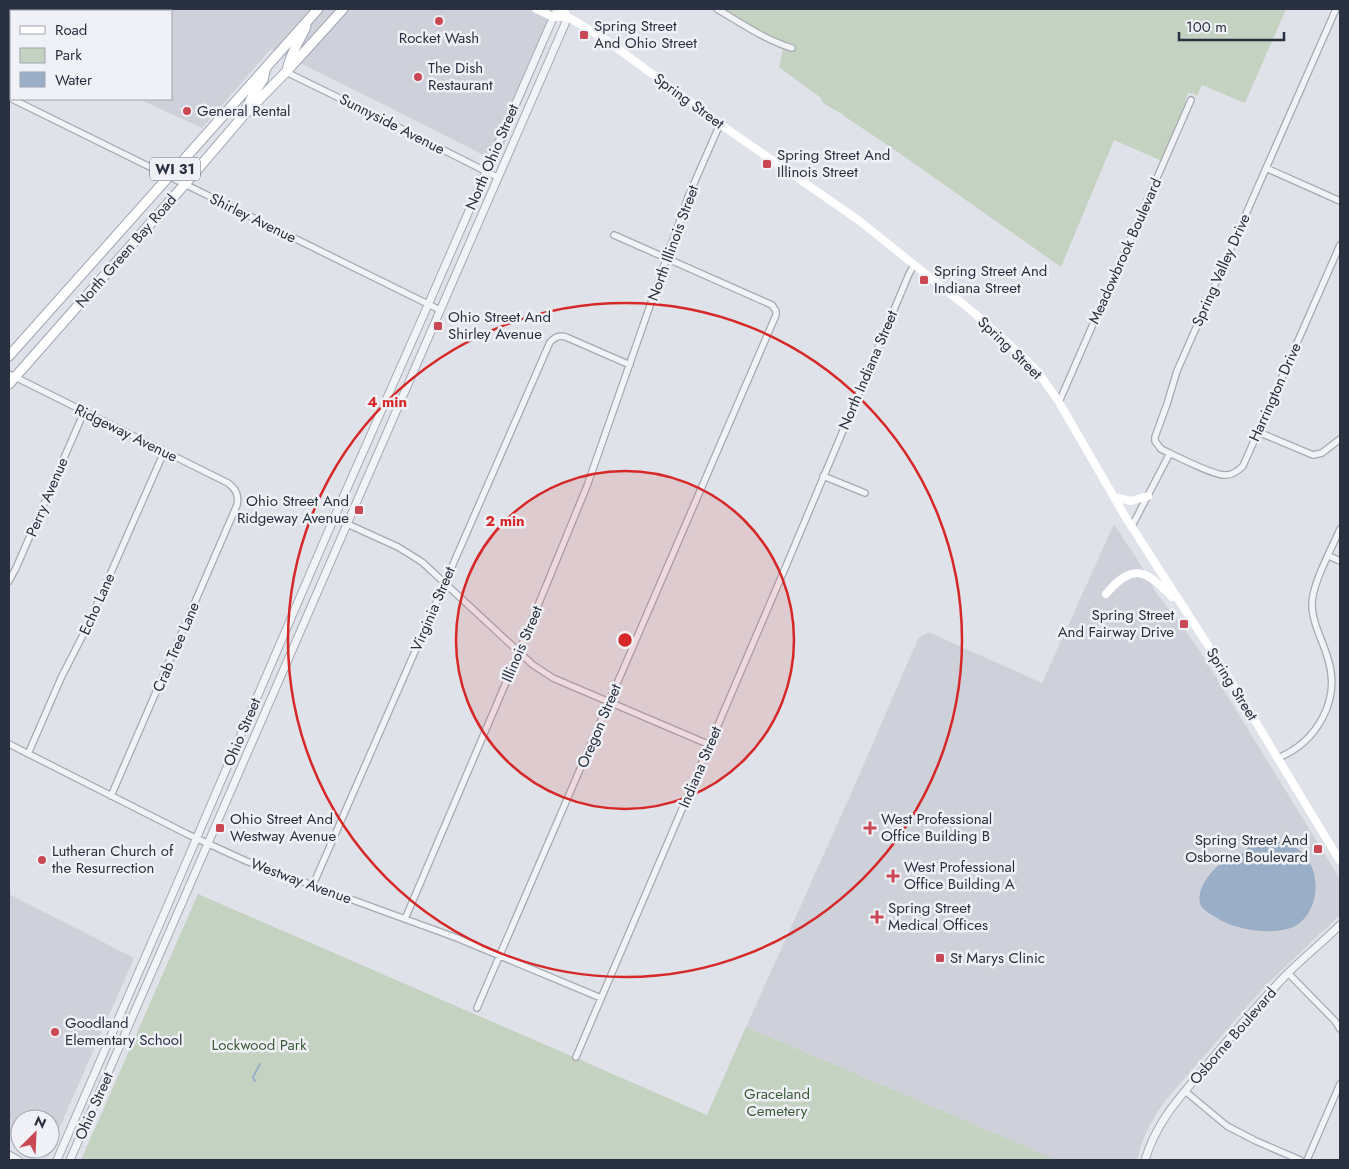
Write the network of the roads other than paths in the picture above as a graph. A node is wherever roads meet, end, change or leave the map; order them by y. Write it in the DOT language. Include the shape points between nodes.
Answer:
graph roads {
  1 [pos="318,9"];
  2 [pos="343,9"];
  3 [pos="536,9"];
  4 [pos="557,9"];
  5 [pos="561,9"];
  6 [pos="717,9"];
  7 [pos="1336,9"];
  8 [pos="553,17"];
  9 [pos="568,17"];
  10 [pos="309,19"];
  11 [pos="792,48"];
  12 [pos="536,55"];
  13 [pos="549,61"];
  14 [pos="267,65"];
  15 [pos="286,72"];
  16 [pos="519,94"];
  17 [pos="532,98"];
  18 [pos="15,100"];
  19 [pos="1191,100"];
  20 [pos="243,116"];
  21 [pos="720,124"];
  22 [pos="1266,168"];
  23 [pos="486,172"];
  24 [pos="169,176"];
  25 [pos="497,177"];
  26 [pos="185,184"];
  27 [pos="1340,201"];
  28 [pos="614,235"];
  29 [pos="1340,245"];
  30 [pos="666,258"];
  31 [pos="914,265"];
  32 [pos="428,304"];
  33 [pos="440,310"];
  34 [pos="9,356"];
  35 [pos="630,365"];
  36 [pos="11,378"];
  37 [pos="394,383"];
  38 [pos="404,388"];
  39 [pos="1059,402"];
  40 [pos="84,412"];
  41 [pos="1258,432"];
  42 [pos="1340,440"];
  43 [pos="364,451"];
  44 [pos="164,452"];
  45 [pos="1170,453"];
  46 [pos="375,456"];
  47 [pos="823,476"];
  48 [pos="865,493"];
  49 [pos="1148,496"];
  50 [pos="238,497"];
  51 [pos="1114,497"];
  52 [pos="334,518"];
  53 [pos="347,523"];
  54 [pos="1132,526"];
  55 [pos="1340,529"];
  56 [pos="1329,556"];
  57 [pos="1340,561"];
  58 [pos="9,581"];
  59 [pos="445,583"];
  60 [pos="1106,594"];
  61 [pos="1184,609"];
  62 [pos="288,626"];
  63 [pos="300,631"];
  64 [pos="519,652"];
  65 [pos="609,702"];
  66 [pos="247,722"];
  67 [pos="259,727"];
  68 [pos="9,744"];
  69 [pos="710,745"];
  70 [pos="28,754"];
  71 [pos="1278,758"];
  72 [pos="111,796"];
  73 [pos="197,839"];
  74 [pos="208,844"];
  75 [pos="1340,861"];
  76 [pos="313,885"];
  77 [pos="405,918"];
  78 [pos="1340,925"];
  79 [pos="499,956"];
  80 [pos="1288,973"];
  81 [pos="601,998"];
  82 [pos="477,1008"];
  83 [pos="1340,1029"];
  84 [pos="102,1056"];
  85 [pos="576,1057"];
  86 [pos="114,1062"];
  87 [pos="1340,1084"];
  88 [pos="1185,1091"];
  89 [pos="9,1155"];
  90 [pos="18,1160"];
  91 [pos="57,1160"];
  92 [pos="70,1160"];
  93 [pos="1145,1160"];
  94 [pos="1300,1160"];
  95 [pos="1307,1160"];
  1 -- 10 [label="main road, North Green Bay Road / WI 31"];
  2 -- 15 [label="main road, North Green Bay Road / WI 31"];
  3 -- 8 [label="main road"];
  4 -- 8 [label="street, North Ohio Street"];
  5 -- 9 [label="main road, Spring Street"];
  6 -- 11 [label="street"];
  7 -- 22 [label="street, Spring Valley Drive"];
  8 -- 9 [label="main road"];
  8 -- 12 [label="street, North Ohio Street"];
  9 -- 13 [label="street, North Ohio Street"];
  9 -- 21 [label="main road, Spring Street" via="606,40"];
  10 -- 14 [label="main road, North Green Bay Road / WI 31"];
  10 -- 15 [label="main road"];
  12 -- 13 [label="street"];
  12 -- 16 [label="street, North Ohio Street"];
  13 -- 17 [label="street, North Ohio Street"];
  14 -- 20 [label="main road" via="263,80"];
  14 -- 24 [label="main road, North Green Bay Road / WI 31"];
  15 -- 20 [label="main road, North Green Bay Road / WI 31"];
  15 -- 23 [label="street, Sunnyside Avenue"];
  16 -- 17 [label="street"];
  16 -- 23 [label="street, North Ohio Street"];
  17 -- 25 [label="street, North Ohio Street"];
  18 -- 24 [label="street, Shirley Avenue"];
  19 -- 39 [label="street, Meadowbrook Boulevard"];
  20 -- 26 [label="main road, North Green Bay Road / WI 31"];
  21 -- 30 [label="street, North Illinois Street"];
  21 -- 31 [label="main road, Spring Street" via="854,217"];
  22 -- 27 [label="street"];
  22 -- 45 [label="street, Spring Valley Drive" via="1177,371 1156,432 1157,446"];
  23 -- 25 [label="street, Sunnyside Avenue"];
  23 -- 32 [label="street, North Ohio Street"];
  24 -- 26 [label="street, Shirley Avenue"];
  24 -- 34 [label="main road, North Green Bay Road / WI 31"];
  25 -- 33 [label="street, North Ohio Street"];
  26 -- 32 [label="street, Shirley Avenue"];
  26 -- 36 [label="main road, North Green Bay Road / WI 31"];
  28 -- 30 [label="street"];
  29 -- 41 [label="street, Harrington Drive"];
  30 -- 35 [label="street, North Illinois Street"];
  30 -- 65 [label="street, Oregon Street" via="772,305 776,311"];
  31 -- 39 [label="main road, Spring Street" via="1023,357"];
  31 -- 47 [label="street, North Indiana Street"];
  32 -- 33 [label="street, Shirley Avenue"];
  32 -- 37 [label="street, Ohio Street"];
  33 -- 38 [label="street, Ohio Street"];
  35 -- 59 [label="street, Virginia Street" via="566,337 557,337 550,342"];
  35 -- 64 [label="street, Illinois Street" via="588,486"];
  36 -- 40 [label="street, Ridgeway Avenue"];
  37 -- 38 [label="street"];
  37 -- 43 [label="street, Ohio Street"];
  38 -- 46 [label="street, Ohio Street"];
  39 -- 51 [label="main road, Spring Street"];
  40 -- 44 [label="street, Ridgeway Avenue"];
  40 -- 58 [label="street, Perry Avenue"];
  41 -- 42 [label="street" via="1312,455 1322,453"];
  41 -- 45 [label="street, Harrington Drive" via="1243,466 1229,475 1219,474"];
  43 -- 46 [label="street"];
  43 -- 52 [label="street, Ohio Street"];
  44 -- 50 [label="street, Ridgeway Avenue" via="228,483"];
  44 -- 70 [label="street, Echo Lane"];
  45 -- 49 [label="street"];
  46 -- 53 [label="street, Ohio Street"];
  47 -- 48 [label="street"];
  47 -- 69 [label="street, Indiana Street"];
  49 -- 51 [label="main road" via="1131,500"];
  49 -- 54 [label="street"];
  50 -- 72 [label="street, Crab Tree Lane"];
  51 -- 54 [label="main road, Spring Street"];
  52 -- 53 [label="street"];
  52 -- 62 [label="street, Ohio Street"];
  53 -- 59 [label="street" via="410,554"];
  53 -- 63 [label="street, Ohio Street"];
  54 -- 61 [label="main road, Spring Street"];
  55 -- 56 [label="street"];
  56 -- 57 [label="street"];
  56 -- 71 [label="street" via="1312,601 1314,619 1329,660 1329,702 1313,734"];
  59 -- 64 [label="street"];
  59 -- 76 [label="street, Virginia Street"];
  60 -- 61 [label="main road" via="1125,576 1138,573 1153,580"];
  61 -- 71 [label="main road, Spring Street"];
  62 -- 63 [label="street"];
  62 -- 66 [label="street, Ohio Street"];
  63 -- 67 [label="street, Ohio Street"];
  64 -- 65 [label="street" via="553,678"];
  64 -- 77 [label="street, Illinois Street"];
  65 -- 69 [label="street"];
  65 -- 79 [label="street, Oregon Street"];
  66 -- 67 [label="street"];
  66 -- 73 [label="street, Ohio Street"];
  67 -- 74 [label="street, Ohio Street"];
  68 -- 70 [label="street, Westway Avenue"];
  69 -- 81 [label="street, Indiana Street"];
  70 -- 72 [label="street, Westway Avenue"];
  71 -- 75 [label="main road, Spring Street"];
  72 -- 73 [label="street, Westway Avenue"];
  73 -- 74 [label="street, Westway Avenue"];
  73 -- 84 [label="street, Ohio Street"];
  74 -- 76 [label="street, Westway Avenue"];
  74 -- 86 [label="street, Ohio Street"];
  76 -- 77 [label="street, Westway Avenue"];
  77 -- 79 [label="street, Westway Avenue"];
  78 -- 80 [label="street, Osborne Boulevard"];
  79 -- 81 [label="street, Westway Avenue"];
  79 -- 82 [label="street, Oregon Street"];
  80 -- 83 [label="street"];
  80 -- 88 [label="street, Osborne Boulevard"];
  81 -- 85 [label="street, Indiana Street"];
  84 -- 86 [label="street"];
  84 -- 91 [label="street, Ohio Street"];
  86 -- 92 [label="street, Ohio Street"];
  87 -- 95 [label="street"];
  88 -- 93 [label="street, Osborne Boulevard" via="1154,1134"];
  88 -- 94 [label="street" via="1227,1126"];
  89 -- 90 [label="street"];
}
